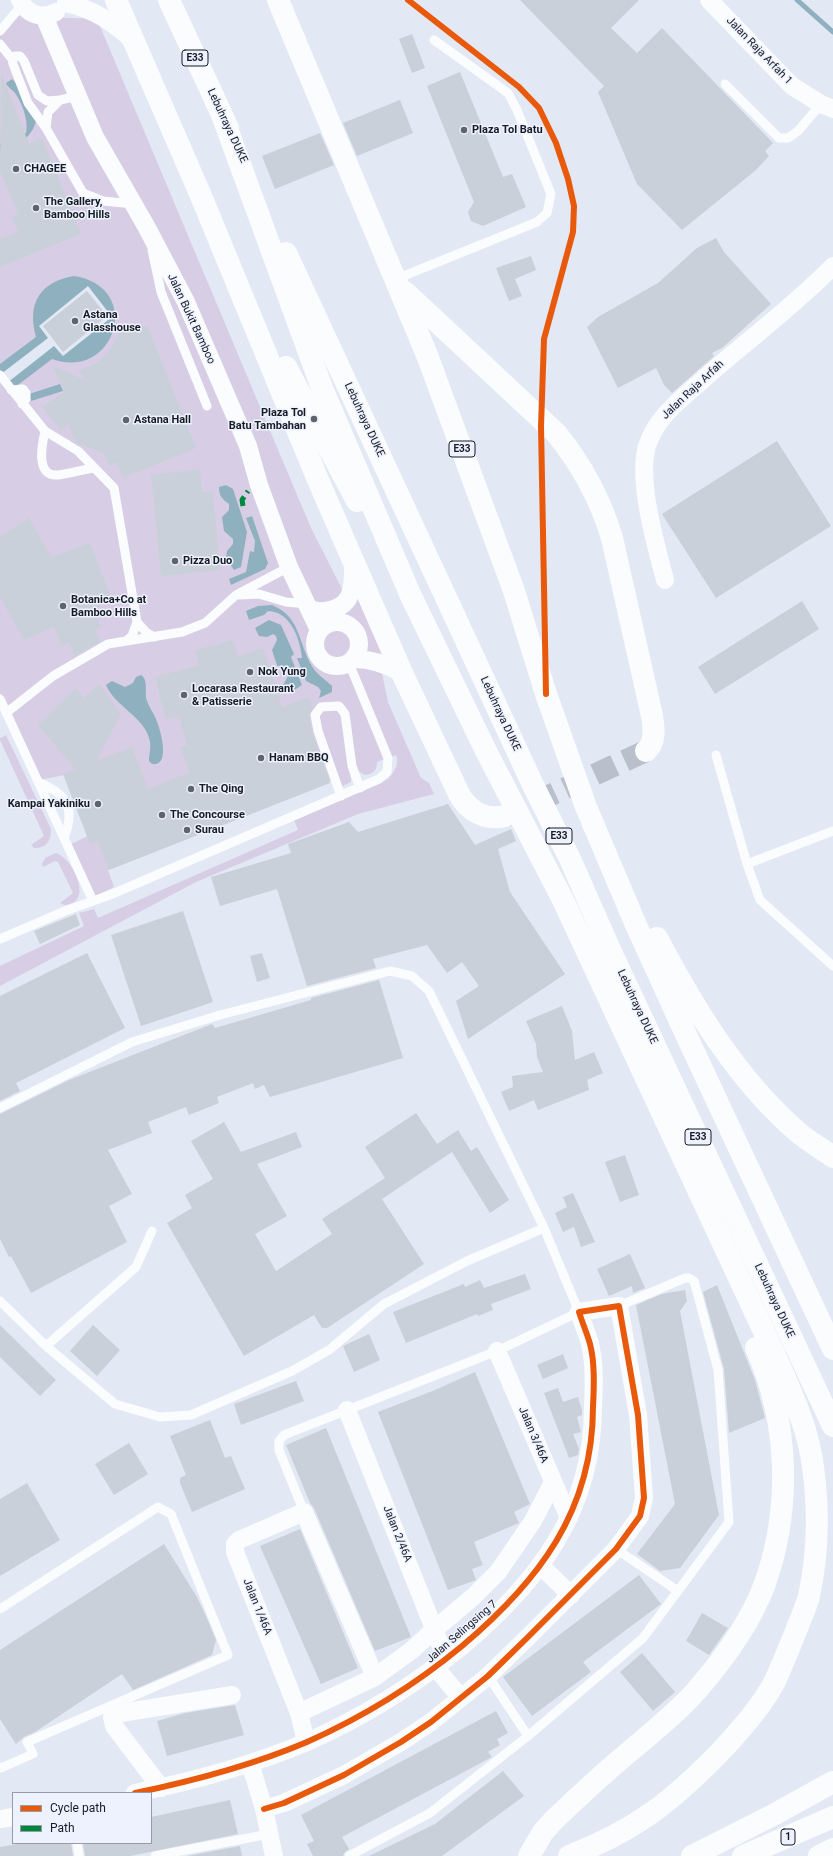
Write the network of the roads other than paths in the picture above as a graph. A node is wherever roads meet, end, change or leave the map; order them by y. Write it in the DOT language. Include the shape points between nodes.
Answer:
graph roads {
  1 [pos="116,0"];
  2 [pos="134,0"];
  3 [pos="168,0"];
  4 [pos="278,0"];
  5 [pos="709,0"];
  6 [pos="21,2"];
  7 [pos="66,2"];
  8 [pos="44,16"];
  9 [pos="0,31"];
  10 [pos="434,40"];
  11 [pos="134,42"];
  12 [pos="0,44"];
  13 [pos="12,60"];
  14 [pos="725,84"];
  15 [pos="78,96"];
  16 [pos="60,100"];
  17 [pos="827,107"];
  18 [pos="222,115"];
  19 [pos="46,128"];
  20 [pos="132,204"];
  21 [pos="148,230"];
  22 [pos="226,256"];
  23 [pos="833,266"];
  24 [pos="398,284"];
  25 [pos="0,375"];
  26 [pos="207,406"];
  27 [pos="45,431"];
  28 [pos="93,468"];
  29 [pos="353,557"];
  30 [pos="289,567"];
  31 [pos="666,580"];
  32 [pos="410,594"];
  33 [pos="236,595"];
  34 [pos="350,596"];
  35 [pos="308,606"];
  36 [pos="137,622"];
  37 [pos="325,626"];
  38 [pos="154,637"];
  39 [pos="126,641"];
  40 [pos="351,661"];
  41 [pos="402,673"];
  42 [pos="0,699"];
  43 [pos="6,713"];
  44 [pos="646,751"];
  45 [pos="716,755"];
  46 [pos="38,782"];
  47 [pos="360,788"];
  48 [pos="341,796"];
  49 [pos="586,807"];
  50 [pos="506,816"];
  51 [pos="833,831"];
  52 [pos="64,838"];
  53 [pos="747,864"];
  54 [pos="563,900"];
  55 [pos="93,901"];
  56 [pos="0,939"];
  57 [pos="833,966"];
  58 [pos="608,998"];
  59 [pos="0,1108"];
  60 [pos="833,1157"];
  61 [pos="544,1228"];
  62 [pos="152,1231"];
  63 [pos="0,1301"];
  64 [pos="774,1302"];
  65 [pos="619,1306"];
  66 [pos="579,1312"];
  67 [pos="46,1346"];
  68 [pos="833,1349"];
  69 [pos="497,1351"];
  70 [pos="347,1410"];
  71 [pos="833,1426"];
  72 [pos="553,1482"];
  73 [pos="304,1512"];
  74 [pos="569,1518"];
  75 [pos="616,1549"];
  76 [pos="541,1566"];
  77 [pos="678,1591"];
  78 [pos="571,1595"];
  79 [pos="0,1609"];
  80 [pos="435,1629"];
  81 [pos="441,1664"];
  82 [pos="488,1676"];
  83 [pos="375,1677"];
  84 [pos="232,1695"];
  85 [pos="461,1698"];
  86 [pos="299,1713"];
  87 [pos="528,1736"];
  88 [pos="306,1742"];
  89 [pos="250,1763"];
  90 [pos="0,1767"];
  91 [pos="833,1782"];
  92 [pos="161,1788"];
  93 [pos="140,1792"];
  94 [pos="264,1809"];
  95 [pos="12,1817"];
  96 [pos="833,1817"];
  97 [pos="0,1819"];
  98 [pos="269,1834"];
  99 [pos="77,1844"];
  100 [pos="833,1849"];
  101 [pos="79,1856"];
  102 [pos="155,1856"];
  103 [pos="274,1856"];
  104 [pos="349,1856"];
  105 [pos="529,1856"];
  106 [pos="569,1856"];
  107 [pos="692,1856"];
  108 [pos="743,1856"];
  109 [pos="819,1856"];
  1 -- 11 [label="highway"];
  2 -- 11 [label="highway"];
  3 -- 18 [label="highway, Lebuhraya DUKE / E33"];
  4 -- 24 [label="highway, E33"];
  5 -- 17 [label="street, Jalan Raja Arfah 1" via="792,86"];
  6 -- 8 [label="street" via="28,11"];
  6 -- 9 [label="lane"];
  7 -- 8 [label="street" via="60,10"];
  7 -- 11 [label="street" via="86,8 111,22"];
  8 -- 15 [label="street, Jalan Bukit Bamboo"];
  10 -- 24 [label="lane" via="508,94 551,194 547,213 537,222"];
  11 -- 22 [label="highway"];
  12 -- 13 [label="lane"];
  13 -- 16 [label="lane" via="15,56 20,56 24,61 38,96 47,100"];
  13 -- 19 [label="lane" via="28,103"];
  14 -- 17 [label="lane" via="779,138 788,138"];
  15 -- 16 [label="lane"];
  15 -- 20 [label="street, Jalan Bukit Bamboo" via="95,137"];
  16 -- 19 [label="lane" via="48,112"];
  18 -- 32 [label="highway" via="322,388"];
  18 -- 64 [label="highway, Lebuhraya DUKE / E33"];
  19 -- 20 [label="lane" via="83,193 103,201"];
  20 -- 21 [label="street, Jalan Bukit Bamboo"];
  21 -- 26 [label="lane" via="161,292"];
  21 -- 30 [label="street, Jalan Bukit Bamboo" via="186,302 248,446 259,485"];
  22 -- 29 [label="highway" via="318,480"];
  22 -- 32 [label="highway" via="354,497"];
  23 -- 31 [label="street, Jalan Raja Arfah" via="812,288 750,337 657,424 647,447 644,476 653,533"];
  24 -- 44 [label="highway" via="556,433 573,453 588,478 604,511 612,538 652,716 653,738"];
  24 -- 49 [label="highway, E33" via="427,355 514,591 546,694"];
  25 -- 27 [label="lane"];
  27 -- 28 [label="lane" via="78,452"];
  27 -- 28 [label="lane" via="42,460 47,472 57,475"];
  28 -- 36 [label="lane" via="116,492"];
  29 -- 34 [label="street"];
  29 -- 41 [label="highway"];
  30 -- 33 [label="lane"];
  30 -- 35 [label="street, Jalan Bukit Bamboo"];
  32 -- 54 [label="highway" via="486,751"];
  33 -- 35 [label="lane" via="259,594"];
  33 -- 38 [label="lane" via="205,623 182,632"];
  34 -- 35 [label="street" via="342,604 324,612 316,612"];
  34 -- 37 [label="street" via="344,608"];
  35 -- 37 [label="street, Jalan Bukit Bamboo"];
  36 -- 38 [label="lane"];
  36 -- 39 [label="lane" via="132,636"];
  37 -- 40 [label="street" via="346,623 357,634 359,646"];
  37 -- 40 [label="street" via="314,643 318,656 329,665 342,666"];
  38 -- 39 [label="lane"];
  39 -- 43 [label="lane" via="108,644 54,676"];
  40 -- 41 [label="street" via="369,659"];
  40 -- 47 [label="lane" via="388,758 387,772"];
  41 -- 50 [label="highway" via="464,803 484,816 497,819"];
  42 -- 43 [label="lane"];
  43 -- 46 [label="lane"];
  45 -- 53 [label="lane"];
  46 -- 52 [label="lane"];
  46 -- 52 [label="lane" via="56,792 69,807 70,822"];
  47 -- 48 [label="lane"];
  47 -- 48 [label="lane" via="352,766 345,714 339,706 321,707 315,715 318,731"];
  48 -- 55 [label="lane"];
  49 -- 60 [label="highway" via="686,993 720,1044 757,1092 801,1134"];
  49 -- 68 [label="highway, E33" via="684,1032"];
  51 -- 53 [label="lane"];
  52 -- 55 [label="lane"];
  53 -- 57 [label="lane" via="760,900"];
  54 -- 58 [label="highway"];
  54 -- 105 [label="highway" via="635,1080 764,1365 778,1418 784,1471 780,1522 764,1586 748,1619 727,1651 697,1690 554,1820 543,1832"];
  55 -- 56 [label="lane"];
  58 -- 64 [label="highway"];
  58 -- 106 [label="highway" via="799,1411 808,1437 813,1466 817,1526 815,1562 808,1598 774,1683 758,1708 707,1765 662,1806 618,1834"];
  59 -- 61 [label="lane" via="132,1042 220,1015 390,971 412,976 429,991"];
  61 -- 66 [label="lane"];
  61 -- 67 [label="lane" via="467,1261 384,1304 328,1350 292,1371 191,1415 160,1417 115,1404"];
  62 -- 67 [label="lane" via="136,1267"];
  63 -- 67 [label="lane"];
  64 -- 71 [label="highway, Lebuhraya DUKE / E33"];
  65 -- 66 [label="street"];
  65 -- 75 [label="street" via="638,1416 644,1498 640,1516"];
  65 -- 77 [label="lane" via="685,1278 694,1281 718,1370 729,1522"];
  66 -- 69 [label="lane"];
  66 -- 74 [label="street, Jalan Selingsing 7" via="590,1345 594,1381 593,1419 590,1454"];
  69 -- 70 [label="lane"];
  69 -- 72 [label="street, Jalan 3/46A"];
  70 -- 73 [label="lane" via="284,1435 279,1441 279,1450"];
  70 -- 80 [label="street, Jalan 2/46A"];
  72 -- 74 [label="street, Jalan 3/46A"];
  72 -- 80 [label="street" via="533,1521 498,1572 474,1597"];
  73 -- 83 [label="street"];
  73 -- 86 [label="street, Jalan 1/46A" via="234,1544"];
  74 -- 76 [label="street, Jalan Selingsing 7"];
  75 -- 77 [label="lane"];
  75 -- 78 [label="street"];
  76 -- 78 [label="street"];
  76 -- 81 [label="street, Jalan Selingsing 7" via="505,1608"];
  77 -- 87 [label="lane" via="643,1638"];
  78 -- 82 [label="street"];
  79 -- 90 [label="lane" via="158,1507 171,1514 228,1655 27,1742 33,1754"];
  80 -- 81 [label="street, Jalan 2/46A"];
  80 -- 83 [label="street" via="412,1650"];
  81 -- 85 [label="street, Jalan 2/46A"];
  81 -- 88 [label="street, Jalan Selingsing 7" via="372,1709"];
  82 -- 85 [label="street"];
  82 -- 87 [label="lane"];
  83 -- 86 [label="street"];
  84 -- 92 [label="street" via="115,1714 112,1717 114,1726"];
  85 -- 94 [label="street" via="407,1738 362,1765 284,1803"];
  86 -- 88 [label="street, Jalan 1/46A"];
  87 -- 104 [label="lane" via="430,1813"];
  88 -- 89 [label="street, Jalan Selingsing 7"];
  89 -- 92 [label="street, Jalan Selingsing 7"];
  89 -- 94 [label="street"];
  91 -- 107 [label="highway"];
  92 -- 93 [label="street, Jalan Selingsing 7"];
  94 -- 98 [label="street"];
  95 -- 97 [label="street"];
  96 -- 108 [label="highway, 1"];
  98 -- 102 [label="lane"];
  98 -- 103 [label="street"];
  99 -- 101 [label="lane"];
  100 -- 109 [label="highway"];
}
